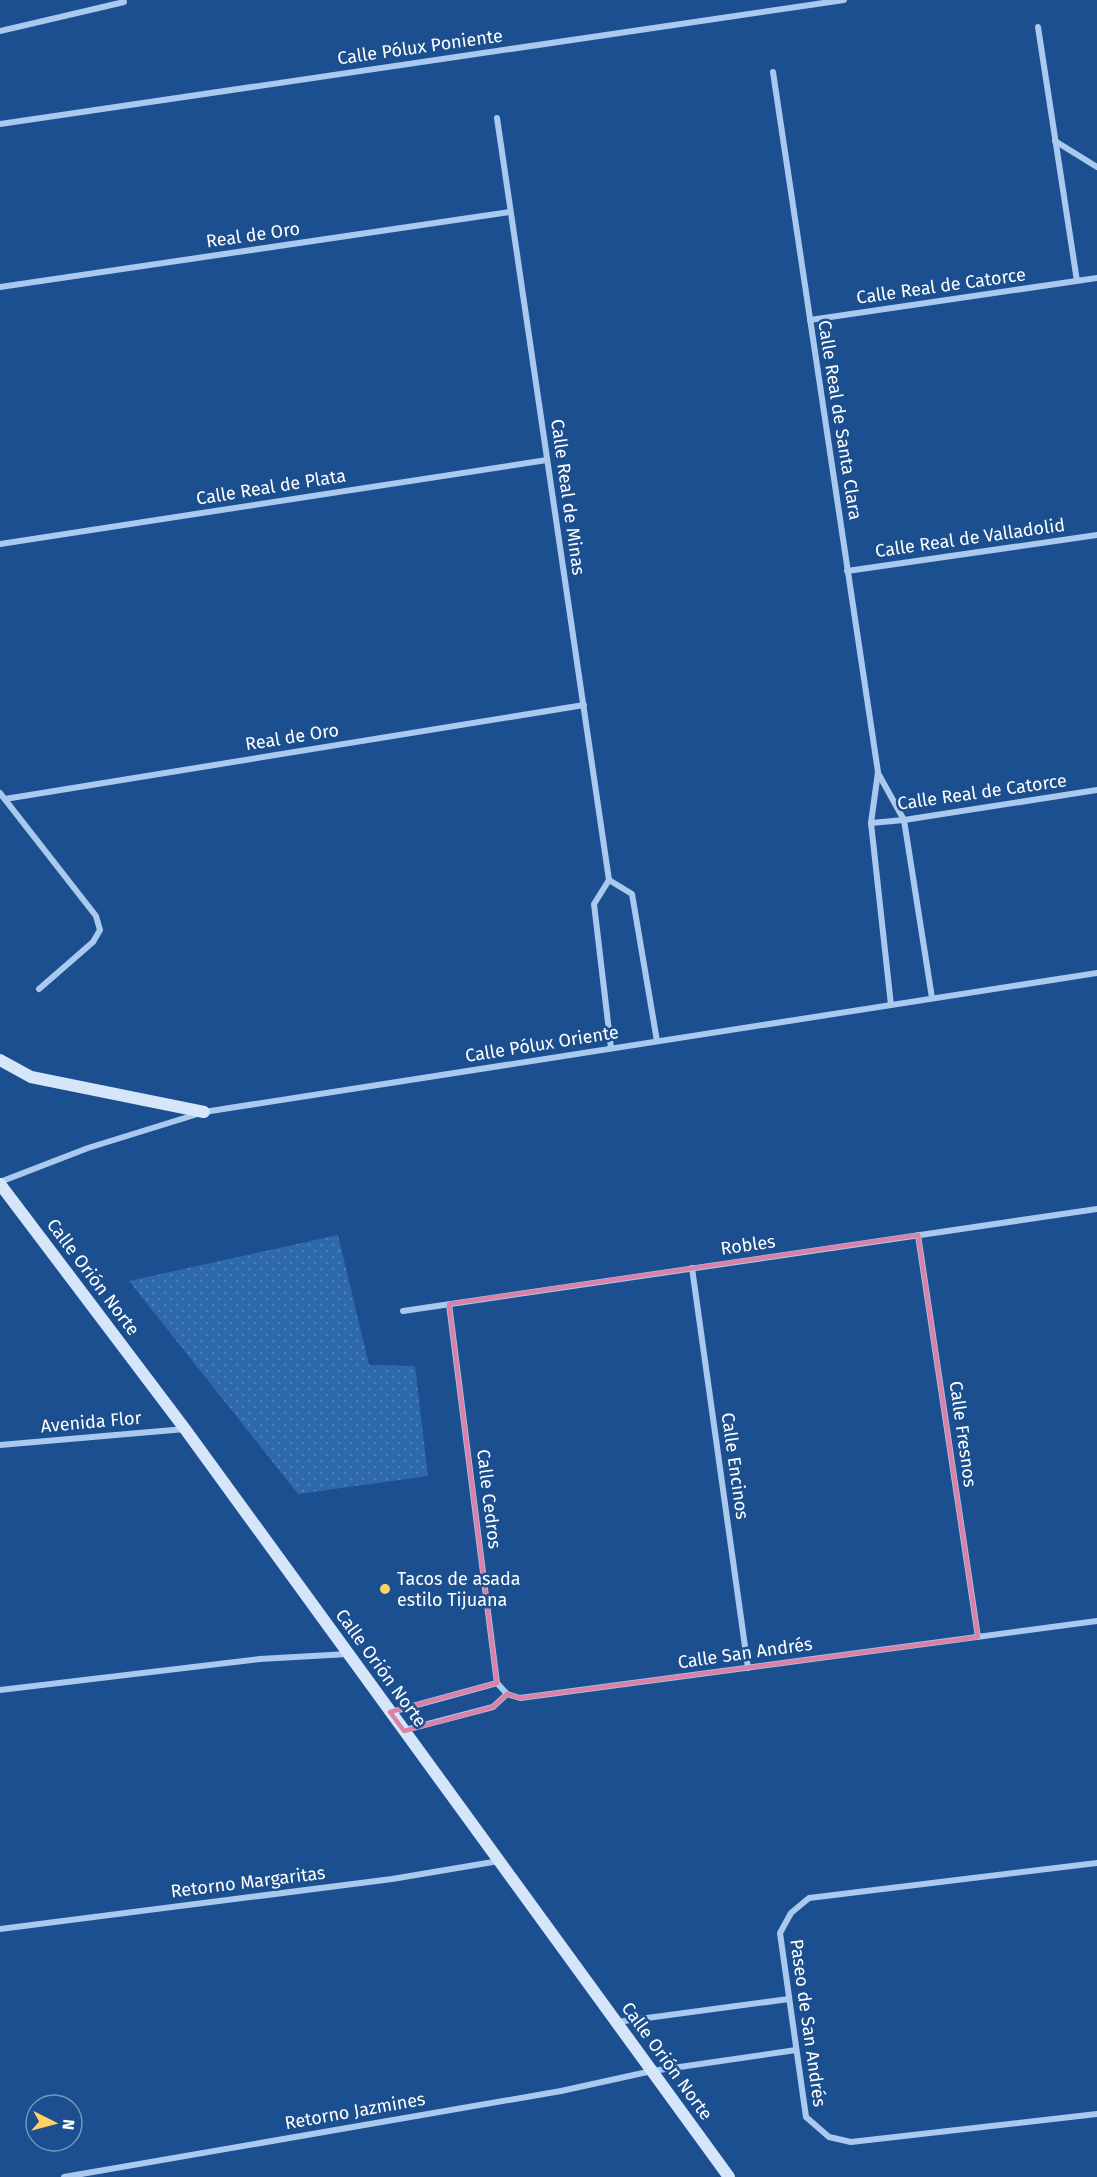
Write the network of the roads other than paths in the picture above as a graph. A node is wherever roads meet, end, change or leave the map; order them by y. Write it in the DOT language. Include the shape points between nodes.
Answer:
graph roads {
  1 [pos="844,0"];
  2 [pos="124,2"];
  3 [pos="1038,27"];
  4 [pos="0,31"];
  5 [pos="773,72"];
  6 [pos="497,118"];
  7 [pos="0,124"];
  8 [pos="1055,141"];
  9 [pos="1097,167"];
  10 [pos="510,212"];
  11 [pos="1097,278"];
  12 [pos="1077,281"];
  13 [pos="0,287"];
  14 [pos="810,320"];
  15 [pos="547,460"];
  16 [pos="1097,535"];
  17 [pos="0,544"];
  18 [pos="847,571"];
  19 [pos="584,705"];
  20 [pos="878,772"];
  21 [pos="1097,790"];
  22 [pos="2,796"];
  23 [pos="903,820"];
  24 [pos="871,823"];
  25 [pos="609,880"];
  26 [pos="1097,973"];
  27 [pos="39,989"];
  28 [pos="932,998"];
  29 [pos="891,1005"];
  30 [pos="657,1041"];
  31 [pos="611,1048"];
  32 [pos="0,1060"];
  33 [pos="204,1112"];
  34 [pos="0,1183"];
  35 [pos="1097,1209"];
  36 [pos="918,1235"];
  37 [pos="692,1268"];
  38 [pos="449,1304"];
  39 [pos="403,1311"];
  40 [pos="185,1429"];
  41 [pos="0,1445"];
  42 [pos="1097,1621"];
  43 [pos="978,1637"];
  44 [pos="349,1654"];
  45 [pos="748,1668"];
  46 [pos="497,1683"];
  47 [pos="0,1690"];
  48 [pos="507,1694"];
  49 [pos="390,1712"];
  50 [pos="404,1731"];
  51 [pos="499,1861"];
  52 [pos="1097,1863"];
  53 [pos="0,1929"];
  54 [pos="789,2000"];
  55 [pos="616,2022"];
  56 [pos="796,2050"];
  57 [pos="652,2071"];
  58 [pos="1097,2114"];
  59 [pos="64,2177"];
  60 [pos="729,2177"];
  1 -- 7 [label="street, Calle Pólux Poniente"];
  2 -- 4 [label="street"];
  3 -- 8 [label="street"];
  5 -- 14 [label="street, Calle Real de Santa Clara"];
  6 -- 10 [label="street, Calle Real de Minas"];
  8 -- 9 [label="street"];
  8 -- 12 [label="street"];
  10 -- 13 [label="street, Real de Oro"];
  10 -- 15 [label="street, Calle Real de Minas"];
  11 -- 12 [label="street, Calle Real de Catorce"];
  12 -- 14 [label="street, Calle Real de Catorce"];
  14 -- 18 [label="street, Calle Real de Santa Clara"];
  15 -- 17 [label="street, Calle Real de Plata"];
  15 -- 19 [label="street, Calle Real de Minas"];
  16 -- 18 [label="street, Calle Real de Valladolid"];
  18 -- 20 [label="street, Calle Real de Santa Clara"];
  19 -- 22 [label="street, Real de Oro"];
  19 -- 25 [label="street, Calle Real de Minas"];
  20 -- 23 [label="street, Calle Real de Santa Clara"];
  20 -- 24 [label="street, Calle Real de Santa Clara"];
  21 -- 23 [label="street, Calle Real de Catorce"];
  22 -- 27 [label="street, Real de Oro" via="96,916 100,930 93,942"];
  23 -- 24 [label="street, Calle Real de Catorce"];
  23 -- 28 [label="street, Calle Real de Santa Clara"];
  24 -- 29 [label="street, Calle Real de Santa Clara"];
  25 -- 30 [label="street" via="632,894"];
  25 -- 31 [label="street" via="594,904"];
  26 -- 28 [label="street, Calle Pólux Oriente"];
  28 -- 29 [label="street, Calle Pólux Oriente"];
  29 -- 30 [label="street, Calle Pólux Oriente"];
  30 -- 31 [label="street, Calle Pólux Oriente"];
  31 -- 33 [label="street, Calle Pólux Oriente"];
  32 -- 33 [label="street" via="31,1077"];
  33 -- 34 [label="street, Calle Pólux Oriente" via="88,1148"];
  34 -- 40 [label="street, Calle Orión Norte"];
  35 -- 36 [label="street, Robles"];
  36 -- 37 [label="street, Robles"];
  36 -- 43 [label="street, Calle Fresnos"];
  37 -- 38 [label="street, Robles"];
  37 -- 45 [label="street, Calle Encinos"];
  38 -- 39 [label="street, Robles"];
  38 -- 46 [label="street, Calle Cedros"];
  40 -- 41 [label="street, Avenida Flor"];
  40 -- 44 [label="street, Calle Orión Norte"];
  42 -- 43 [label="street, Calle San Andrés"];
  43 -- 45 [label="street, Calle San Andrés"];
  44 -- 47 [label="street" via="260,1659"];
  44 -- 49 [label="street, Calle Orión Norte"];
  45 -- 48 [label="street, Calle San Andrés" via="520,1698"];
  46 -- 48 [label="street"];
  46 -- 49 [label="street"];
  48 -- 50 [label="street" via="493,1707"];
  49 -- 50 [label="street, Calle Orión Norte"];
  50 -- 51 [label="street, Calle Orión Norte"];
  51 -- 53 [label="street, Retorno Margaritas"];
  51 -- 55 [label="street, Calle Orión Norte"];
  52 -- 54 [label="street, Paseo de San Andrés" via="808,1898 790,1913 780,1933"];
  54 -- 55 [label="street"];
  54 -- 56 [label="street, Paseo de San Andrés"];
  55 -- 57 [label="street, Calle Orión Norte"];
  56 -- 57 [label="street, Retorno Jazmines"];
  56 -- 58 [label="street, Paseo de San Andrés" via="806,2117 829,2138 851,2142"];
  57 -- 59 [label="street, Retorno Jazmines" via="561,2091"];
  57 -- 60 [label="street, Calle Orión Norte"];
}
